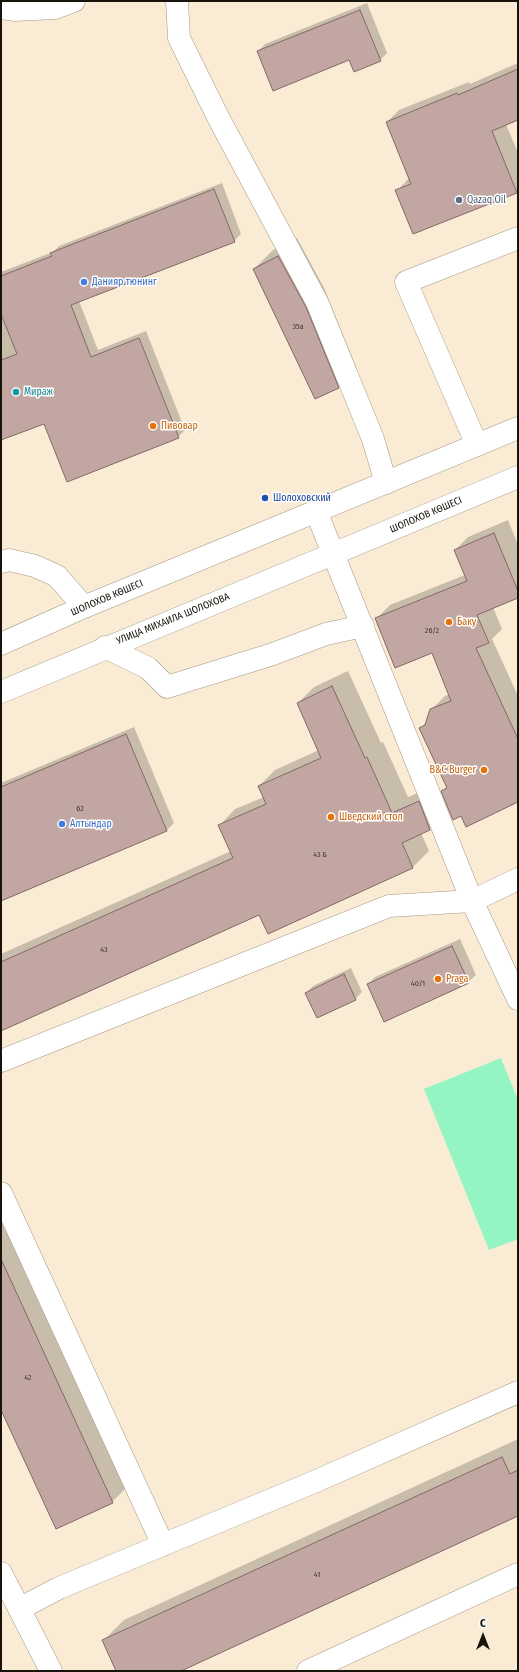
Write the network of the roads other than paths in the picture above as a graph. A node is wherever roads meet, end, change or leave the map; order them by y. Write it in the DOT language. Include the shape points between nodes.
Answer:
graph roads {
  1 [pos="74,1"];
  2 [pos="176,1"];
  3 [pos="1,8"];
  4 [pos="518,238"];
  5 [pos="518,428"];
  6 [pos="477,445"];
  7 [pos="518,477"];
  8 [pos="386,482"];
  9 [pos="316,512"];
  10 [pos="334,554"];
  11 [pos="1,562"];
  12 [pos="84,607"];
  13 [pos="363,626"];
  14 [pos="1,644"];
  15 [pos="105,647"];
  16 [pos="7,689"];
  17 [pos="518,879"];
  18 [pos="472,901"];
  19 [pos="518,999"];
  20 [pos="1,1061"];
  21 [pos="1,1193"];
  22 [pos="518,1392"];
  23 [pos="163,1545"];
  24 [pos="1,1573"];
  25 [pos="518,1574"];
  26 [pos="19,1609"];
  27 [pos="51,1671"];
  28 [pos="308,1671"];
  1 -- 3 [label="main road" via="55,8"];
  2 -- 8 [label="main road" via="179,38 219,119 317,302 373,439"];
  4 -- 6 [label="main road" via="406,282"];
  5 -- 6 [label="main road"];
  6 -- 8 [label="main road"];
  7 -- 10 [label="main road, ШОЛОХОВ КӨШЕСІ"];
  8 -- 9 [label="main road"];
  9 -- 10 [label="main road"];
  9 -- 12 [label="main road, ШОЛОХОВ КӨШЕСІ"];
  10 -- 13 [label="main road"];
  10 -- 15 [label="main road, УЛИЦА МИХАИЛА ШОЛОХОВА"];
  11 -- 12 [label="main road" via="9,560 35,566 57,576"];
  12 -- 14 [label="main road, ШОЛОХОВ КӨШЕСІ"];
  13 -- 15 [label="main road" via="326,634 273,654 167,687 148,668"];
  13 -- 18 [label="main road"];
  15 -- 16 [label="main road, УЛИЦА МИХАИЛА ШОЛОХОВА"];
  17 -- 18 [label="main road"];
  18 -- 19 [label="main road"];
  18 -- 20 [label="main road" via="389,906"];
  21 -- 23 [label="main road"];
  22 -- 23 [label="main road"];
  23 -- 26 [label="main road" via="59,1588"];
  24 -- 26 [label="main road"];
  25 -- 28 [label="main road"];
  26 -- 27 [label="main road"];
}
